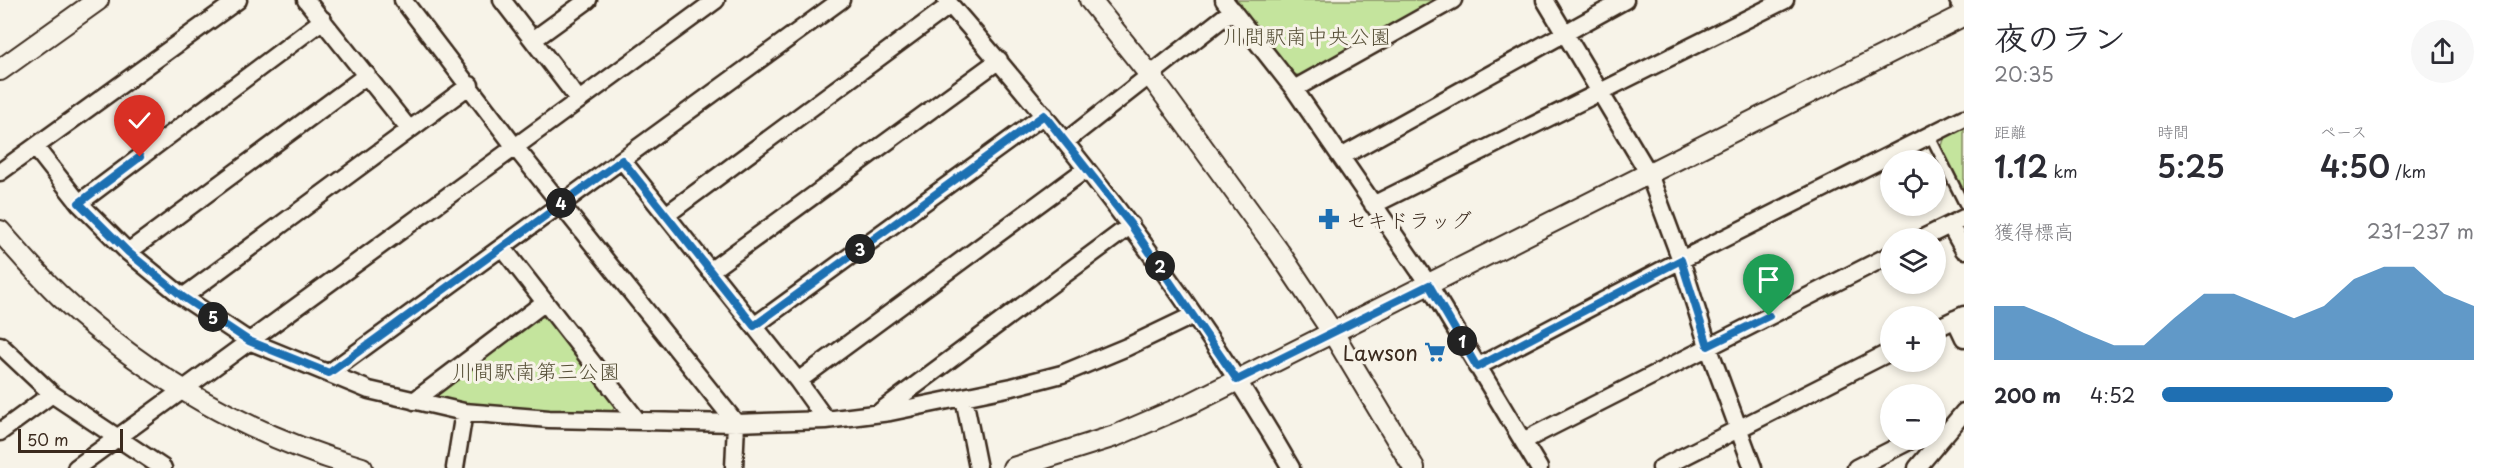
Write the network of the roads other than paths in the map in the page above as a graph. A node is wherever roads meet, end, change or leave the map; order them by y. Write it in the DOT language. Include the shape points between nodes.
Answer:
graph roads {
  1 [pos="98,0"];
  2 [pos="238,0"];
  3 [pos="306,0"];
  4 [pos="403,0"];
  5 [pos="502,0"];
  6 [pos="588,0"];
  7 [pos="716,0"];
  8 [pos="841,0"];
  9 [pos="1090,0"];
  10 [pos="1453,0"];
  11 [pos="1545,0"];
  12 [pos="1625,0"];
  13 [pos="1785,0"];
  14 [pos="1958,0"];
  15 [pos="948,3"];
  16 [pos="1229,5"];
  17 [pos="1964,13"];
  18 [pos="323,20"];
  19 [pos="1565,33"];
  20 [pos="533,40"];
  21 [pos="999,60"];
  22 [pos="0,70"];
  23 [pos="367,75"];
  24 [pos="1150,75"];
  25 [pos="470,85"];
  26 [pos="1294,89"];
  27 [pos="1600,93"];
  28 [pos="579,100"];
  29 [pos="1044,115"];
  30 [pos="1964,118"];
  31 [pos="409,129"];
  32 [pos="1930,136"];
  33 [pos="1066,141"];
  34 [pos="35,147"];
  35 [pos="515,147"];
  36 [pos="1341,157"];
  37 [pos="622,160"];
  38 [pos="1086,169"];
  39 [pos="0,172"];
  40 [pos="1649,174"];
  41 [pos="79,203"];
  42 [pos="561,203"];
  43 [pos="1964,204"];
  44 [pos="1373,205"];
  45 [pos="666,216"];
  46 [pos="1957,222"];
  47 [pos="1131,225"];
  48 [pos="0,231"];
  49 [pos="502,247"];
  50 [pos="1964,250"];
  51 [pos="128,252"];
  52 [pos="1681,260"];
  53 [pos="1880,260"];
  54 [pos="710,271"];
  55 [pos="1429,285"];
  56 [pos="183,297"];
  57 [pos="545,302"];
  58 [pos="1194,315"];
  59 [pos="1959,317"];
  60 [pos="754,326"];
  61 [pos="1333,333"];
  62 [pos="1964,338"];
  63 [pos="249,341"];
  64 [pos="0,345"];
  65 [pos="1708,346"];
  66 [pos="1880,357"];
  67 [pos="1477,367"];
  68 [pos="329,373"];
  69 [pos="1237,380"];
  70 [pos="798,381"];
  71 [pos="183,389"];
  72 [pos="52,394"];
  73 [pos="964,398"];
  74 [pos="414,401"];
  75 [pos="464,412"];
  76 [pos="1964,412"];
  77 [pos="878,413"];
  78 [pos="637,420"];
  79 [pos="826,420"];
  80 [pos="736,423"];
  81 [pos="1952,426"];
  82 [pos="1946,427"];
  83 [pos="1739,428"];
  84 [pos="0,432"];
  85 [pos="116,438"];
  86 [pos="1523,441"];
  87 [pos="1891,450"];
  88 [pos="1284,466"];
  89 [pos="75,468"];
  90 [pos="163,468"];
  91 [pos="362,468"];
  92 [pos="455,468"];
  93 [pos="734,468"];
  94 [pos="978,468"];
  95 [pos="1013,468"];
  96 [pos="1414,468"];
  97 [pos="1539,468"];
  98 [pos="1661,468"];
  99 [pos="1753,468"];
  100 [pos="1856,468"];
  101 [pos="1917,468"];
  1 -- 22 [label="street"];
  2 -- 34 [label="street"];
  3 -- 18 [label="street"];
  4 -- 25 [label="street"];
  5 -- 20 [label="street"];
  6 -- 20 [label="street"];
  7 -- 28 [label="street"];
  8 -- 37 [label="street"];
  9 -- 24 [label="street"];
  10 -- 26 [label="street"];
  11 -- 19 [label="street"];
  12 -- 19 [label="street"];
  13 -- 27 [label="street"];
  14 -- 17 [label="street"];
  15 -- 21 [label="street"];
  15 -- 45 [label="street"];
  16 -- 24 [label="street"];
  16 -- 26 [label="street"];
  17 -- 40 [label="street"];
  18 -- 23 [label="street"];
  18 -- 41 [label="street"];
  19 -- 27 [label="street"];
  19 -- 36 [label="street"];
  20 -- 28 [label="street"];
  21 -- 29 [label="street"];
  21 -- 54 [label="street"];
  23 -- 31 [label="street"];
  23 -- 51 [label="street"];
  24 -- 33 [label="street"];
  24 -- 61 [label="street" via="1243,200"];
  25 -- 31 [label="street"];
  25 -- 35 [label="street"];
  26 -- 36 [label="street"];
  27 -- 40 [label="street"];
  27 -- 44 [label="street"];
  28 -- 35 [label="street"];
  29 -- 33 [label="street"];
  29 -- 60 [label="street"];
  30 -- 32 [label="street"];
  31 -- 56 [label="street"];
  32 -- 43 [label="lane"];
  32 -- 52 [label="street"];
  33 -- 38 [label="street"];
  34 -- 39 [label="street"];
  34 -- 41 [label="street"];
  35 -- 42 [label="street"];
  35 -- 63 [label="street"];
  36 -- 44 [label="street"];
  37 -- 42 [label="street"];
  37 -- 45 [label="street"];
  38 -- 47 [label="street"];
  38 -- 70 [label="street"];
  40 -- 52 [label="street"];
  40 -- 55 [label="street"];
  41 -- 51 [label="street"];
  42 -- 49 [label="street"];
  42 -- 80 [label="street"];
  44 -- 55 [label="street"];
  45 -- 54 [label="street"];
  46 -- 50 [label="street"];
  47 -- 58 [label="street"];
  47 -- 77 [label="street"];
  48 -- 71 [label="street" via="92,325"];
  49 -- 57 [label="street"];
  49 -- 68 [label="street"];
  51 -- 56 [label="street"];
  52 -- 65 [label="street"];
  52 -- 67 [label="street"];
  53 -- 65 [label="street"];
  54 -- 60 [label="street"];
  55 -- 61 [label="street"];
  55 -- 67 [label="street"];
  56 -- 63 [label="street"];
  57 -- 74 [label="street"];
  57 -- 78 [label="street"];
  58 -- 69 [label="street"];
  58 -- 73 [label="street" via="1062,374"];
  59 -- 62 [label="street"];
  60 -- 70 [label="street"];
  61 -- 69 [label="street"];
  61 -- 96 [label="street"];
  63 -- 68 [label="street"];
  63 -- 71 [label="street"];
  64 -- 72 [label="street"];
  65 -- 83 [label="street"];
  65 -- 86 [label="street"];
  66 -- 83 [label="street"];
  67 -- 86 [label="street"];
  68 -- 74 [label="street" via="369,390"];
  69 -- 88 [label="street"];
  69 -- 95 [label="street" via="1152,422"];
  70 -- 79 [label="street"];
  71 -- 85 [label="street"];
  71 -- 91 [label="street" via="297,447"];
  72 -- 84 [label="street"];
  72 -- 85 [label="street"];
  73 -- 77 [label="street"];
  73 -- 94 [label="street"];
  74 -- 75 [label="street"];
  75 -- 78 [label="street" via="549,419"];
  75 -- 92 [label="street"];
  76 -- 81 [label="street"];
  77 -- 79 [label="street"];
  78 -- 80 [label="street"];
  79 -- 80 [label="street"];
  80 -- 93 [label="street"];
  81 -- 82 [label="street"];
  81 -- 101 [label="street"];
  83 -- 98 [label="street"];
  83 -- 99 [label="street"];
  85 -- 89 [label="street"];
  85 -- 90 [label="street"];
  86 -- 97 [label="street"];
  87 -- 100 [label="street"];
}
